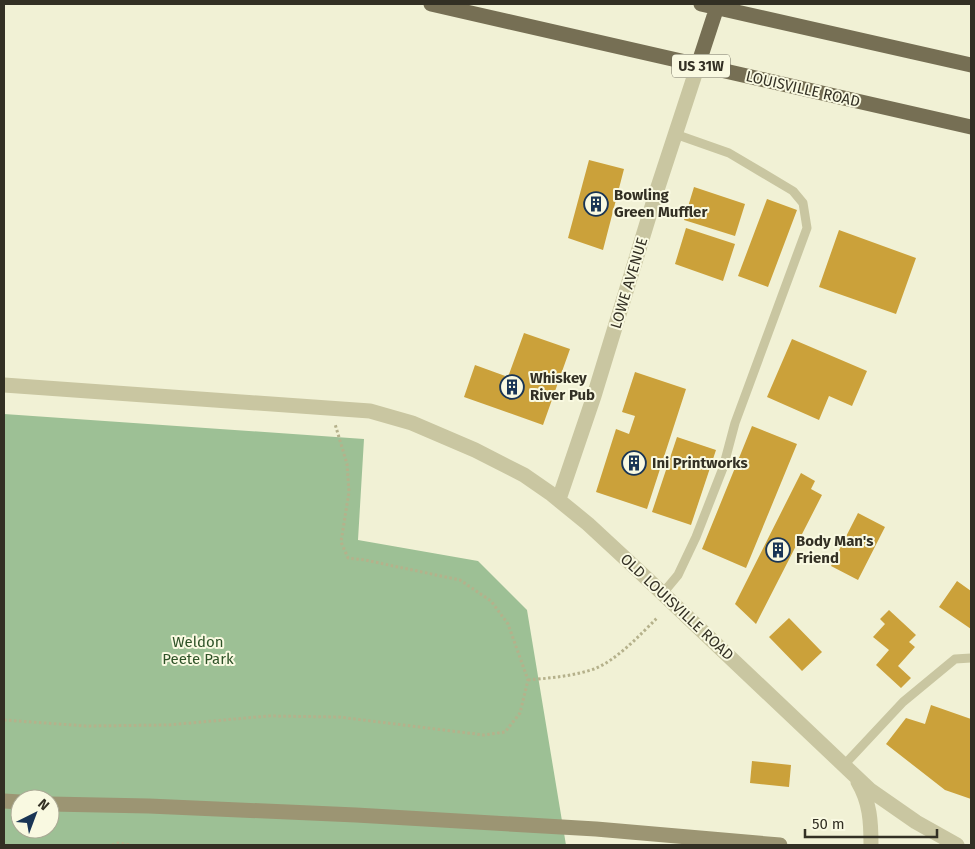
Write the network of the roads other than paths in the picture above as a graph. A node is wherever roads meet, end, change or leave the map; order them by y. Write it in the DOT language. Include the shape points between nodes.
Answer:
graph roads {
  1 [pos="431,4"];
  2 [pos="701,4"];
  3 [pos="717,7"];
  4 [pos="698,65"];
  5 [pos="971,65"];
  6 [pos="971,127"];
  7 [pos="675,134"];
  8 [pos="4,385"];
  9 [pos="559,499"];
  10 [pos="663,593"];
  11 [pos="971,658"];
  12 [pos="848,769"];
  13 [pos="60,804"];
  14 [pos="780,845"];
  15 [pos="871,845"];
  16 [pos="957,845"];
  1 -- 4 [label="main road, LOUISVILLE ROAD / US 31W"];
  2 -- 3 [label="main road"];
  3 -- 4 [label="main road"];
  3 -- 5 [label="main road"];
  4 -- 6 [label="main road, LOUISVILLE ROAD / US 31W"];
  4 -- 7 [label="street, LOWE AVENUE"];
  7 -- 9 [label="street, LOWE AVENUE"];
  7 -- 10 [label="lane" via="729,153 793,191 803,204 807,228 696,537 678,575"];
  8 -- 9 [label="street, OLD LOUISVILLE ROAD" via="370,411 475,450 524,475"];
  9 -- 10 [label="street, OLD LOUISVILLE ROAD"];
  10 -- 12 [label="street, OLD LOUISVILLE ROAD"];
  11 -- 12 [label="lane" via="955,659 902,702"];
  12 -- 15 [label="street" via="861,786 869,806"];
  12 -- 16 [label="street, OLD LOUISVILLE ROAD" via="878,796"];
  13 -- 14 [label="street" via="414,818"];
}
